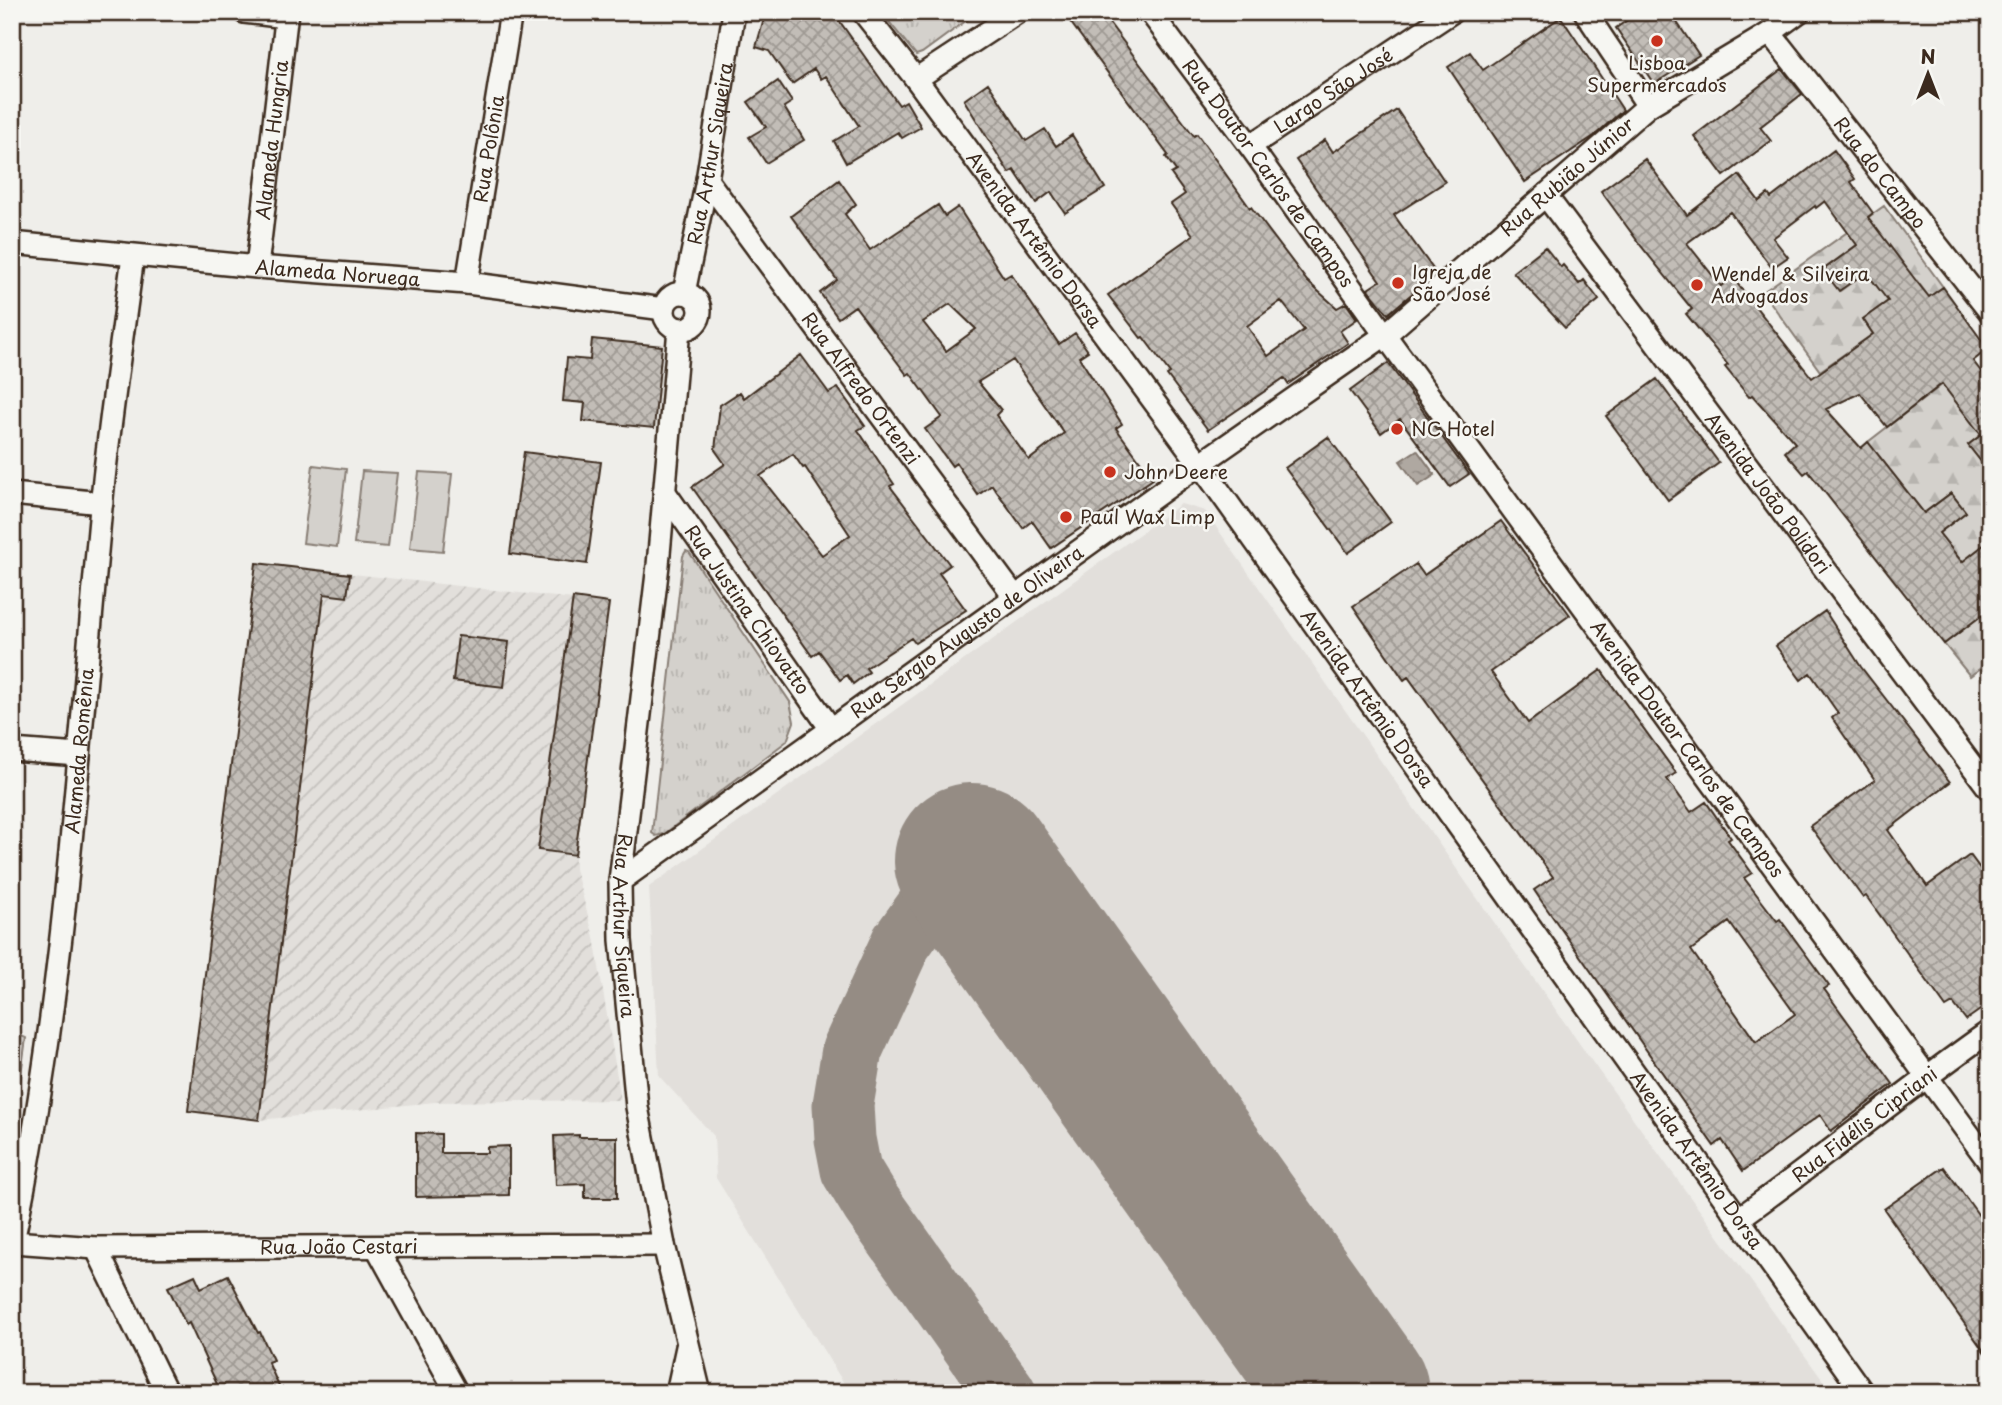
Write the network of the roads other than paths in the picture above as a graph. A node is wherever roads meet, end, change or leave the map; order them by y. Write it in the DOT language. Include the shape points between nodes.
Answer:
graph roads {
  1 [pos="244,12"];
  2 [pos="512,12"];
  3 [pos="734,12"];
  4 [pos="863,12"];
  5 [pos="1018,12"];
  6 [pos="1150,12"];
  7 [pos="1452,12"];
  8 [pos="1586,12"];
  9 [pos="1799,12"];
  10 [pos="286,15"];
  11 [pos="1770,33"];
  12 [pos="916,79"];
  13 [pos="1648,107"];
  14 [pos="1250,146"];
  15 [pos="707,180"];
  16 [pos="1546,196"];
  17 [pos="12,243"];
  18 [pos="133,256"];
  19 [pos="257,267"];
  20 [pos="467,283"];
  21 [pos="684,293"];
  22 [pos="664,309"];
  23 [pos="1990,312"];
  24 [pos="679,329"];
  25 [pos="1385,335"];
  26 [pos="1200,464"];
  27 [pos="664,491"];
  28 [pos="12,494"];
  29 [pos="102,503"];
  30 [pos="1015,597"];
  31 [pos="831,729"];
  32 [pos="12,750"];
  33 [pos="79,755"];
  34 [pos="1990,790"];
  35 [pos="620,881"];
  36 [pos="1990,1031"];
  37 [pos="1927,1075"];
  38 [pos="1990,1163"];
  39 [pos="1738,1219"];
  40 [pos="13,1244"];
  41 [pos="664,1245"];
  42 [pos="96,1248"];
  43 [pos="376,1248"];
  44 [pos="688,1342"];
  45 [pos="167,1393"];
  46 [pos="457,1393"];
  47 [pos="677,1393"];
  48 [pos="700,1393"];
  49 [pos="1863,1393"];
  1 -- 10 [label="street"];
  2 -- 20 [label="street, Rua Polônia"];
  3 -- 15 [label="street, Rua Arthur Siqueira"];
  4 -- 12 [label="street, Avenida Artêmio Dorsa"];
  5 -- 12 [label="street"];
  6 -- 14 [label="street, Rua Doutor Carlos de Campos"];
  7 -- 14 [label="street, Largo São José"];
  8 -- 13 [label="street"];
  9 -- 11 [label="street, Rua Rubião Júnior"];
  10 -- 19 [label="street, Alameda Hungria"];
  11 -- 13 [label="street, Rua Rubião Júnior"];
  11 -- 23 [label="street, Rua do Campo"];
  12 -- 26 [label="street, Avenida Artêmio Dorsa"];
  13 -- 16 [label="street, Rua Rubião Júnior"];
  14 -- 25 [label="street, Rua Doutor Carlos de Campos"];
  15 -- 21 [label="street, Rua Arthur Siqueira"];
  15 -- 30 [label="street, Rua Alfredo Ortenzi"];
  16 -- 25 [label="street, Rua Rubião Júnior"];
  16 -- 34 [label="street, Avenida João Polidori"];
  17 -- 18 [label="street, Alameda Noruega"];
  18 -- 19 [label="street, Alameda Noruega"];
  18 -- 29 [label="street, Alameda Romênia"];
  19 -- 20 [label="street, Alameda Noruega"];
  20 -- 22 [label="street, Alameda Noruega"];
  21 -- 22 [label="street" via="673,295"];
  21 -- 24 [label="street" via="695,299 700,310 692,327"];
  22 -- 24 [label="street" via="669,324"];
  24 -- 27 [label="street, Rua Arthur Siqueira"];
  25 -- 26 [label="street, Rua Sérgio Augusto de Oliveira"];
  25 -- 37 [label="street, Avenida Doutor Carlos de Campos"];
  26 -- 30 [label="street, Rua Sérgio Augusto de Oliveira"];
  26 -- 39 [label="street, Avenida Artêmio Dorsa"];
  27 -- 31 [label="street, Rua Justina Chiovatto"];
  27 -- 35 [label="street, Rua Arthur Siqueira"];
  28 -- 29 [label="street"];
  29 -- 33 [label="street, Alameda Romênia"];
  30 -- 31 [label="street, Rua Sérgio Augusto de Oliveira"];
  31 -- 35 [label="street, Rua Sérgio Augusto de Oliveira"];
  32 -- 33 [label="street"];
  33 -- 40 [label="street, Alameda Romênia" via="48,1043"];
  35 -- 41 [label="street, Rua Arthur Siqueira" via="637,1107"];
  36 -- 37 [label="street, Rua Fidélis Cipriani"];
  37 -- 38 [label="street, Avenida Doutor Carlos de Campos"];
  37 -- 39 [label="street, Rua Fidélis Cipriani"];
  39 -- 49 [label="street, Avenida Artêmio Dorsa"];
  40 -- 42 [label="street, Rua João Cestari"];
  41 -- 43 [label="street, Rua João Cestari"];
  41 -- 44 [label="street, Rua Arthur Siqueira"];
  42 -- 43 [label="street, Rua João Cestari"];
  42 -- 45 [label="street"];
  43 -- 46 [label="street"];
  44 -- 47 [label="street"];
  44 -- 48 [label="street, Rua Arthur Siqueira"];
}
